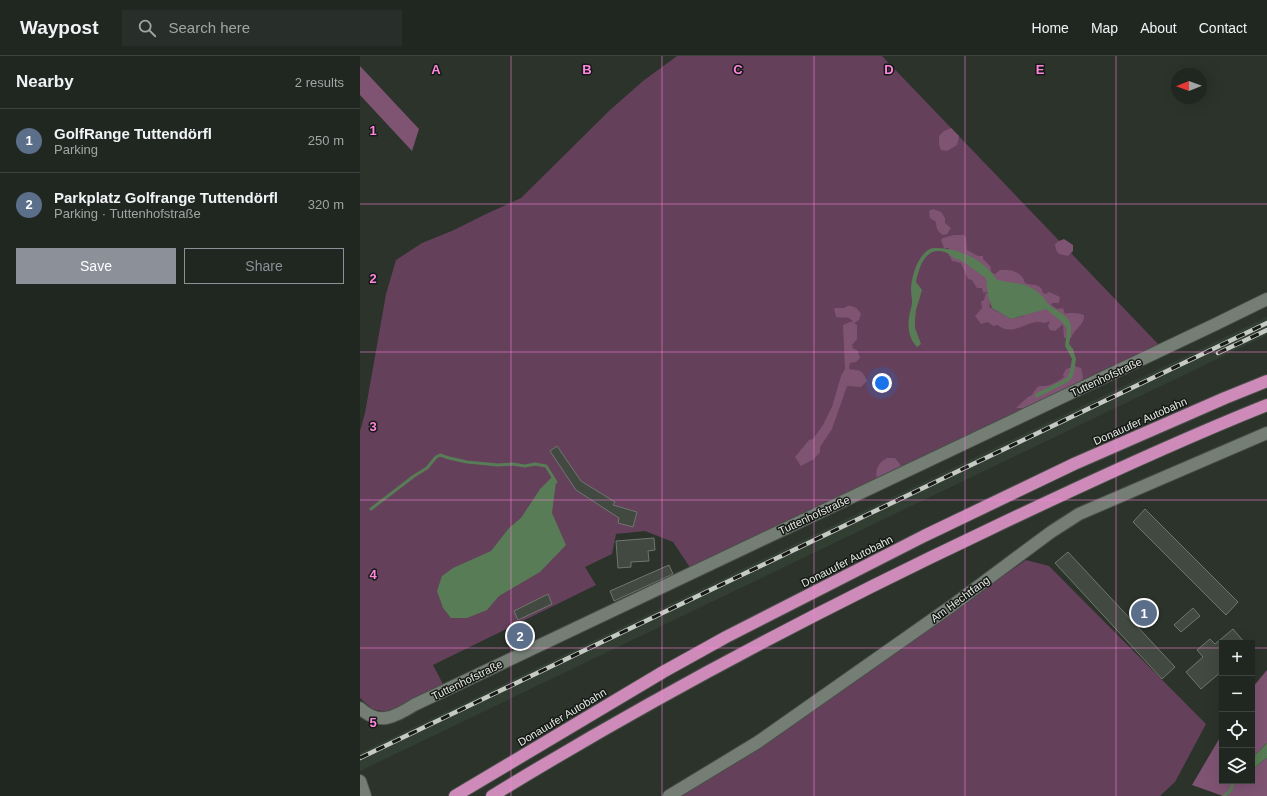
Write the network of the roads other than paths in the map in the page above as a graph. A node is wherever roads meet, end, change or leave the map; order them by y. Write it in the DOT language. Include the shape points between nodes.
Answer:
graph roads {
  1 [pos="1267,299"];
  2 [pos="1267,381"];
  3 [pos="1267,405"];
  4 [pos="1267,433"];
  5 [pos="360,708"];
  6 [pos="360,781"];
  7 [pos="365,796"];
  8 [pos="455,796"];
  9 [pos="492,796"];
  10 [pos="669,796"];
  1 -- 5 [label="street, Tuttenhofstraße" via="394,716 376,718"];
  2 -- 8 [label="highway, Donauufer Autobahn" via="1074,464 916,540 726,637"];
  3 -- 9 [label="highway" via="1082,485 933,556 787,630 558,756"];
  4 -- 10 [label="street, Am Hechtfang" via="1079,514 764,738"];
  6 -- 7 [label="street"];
}
